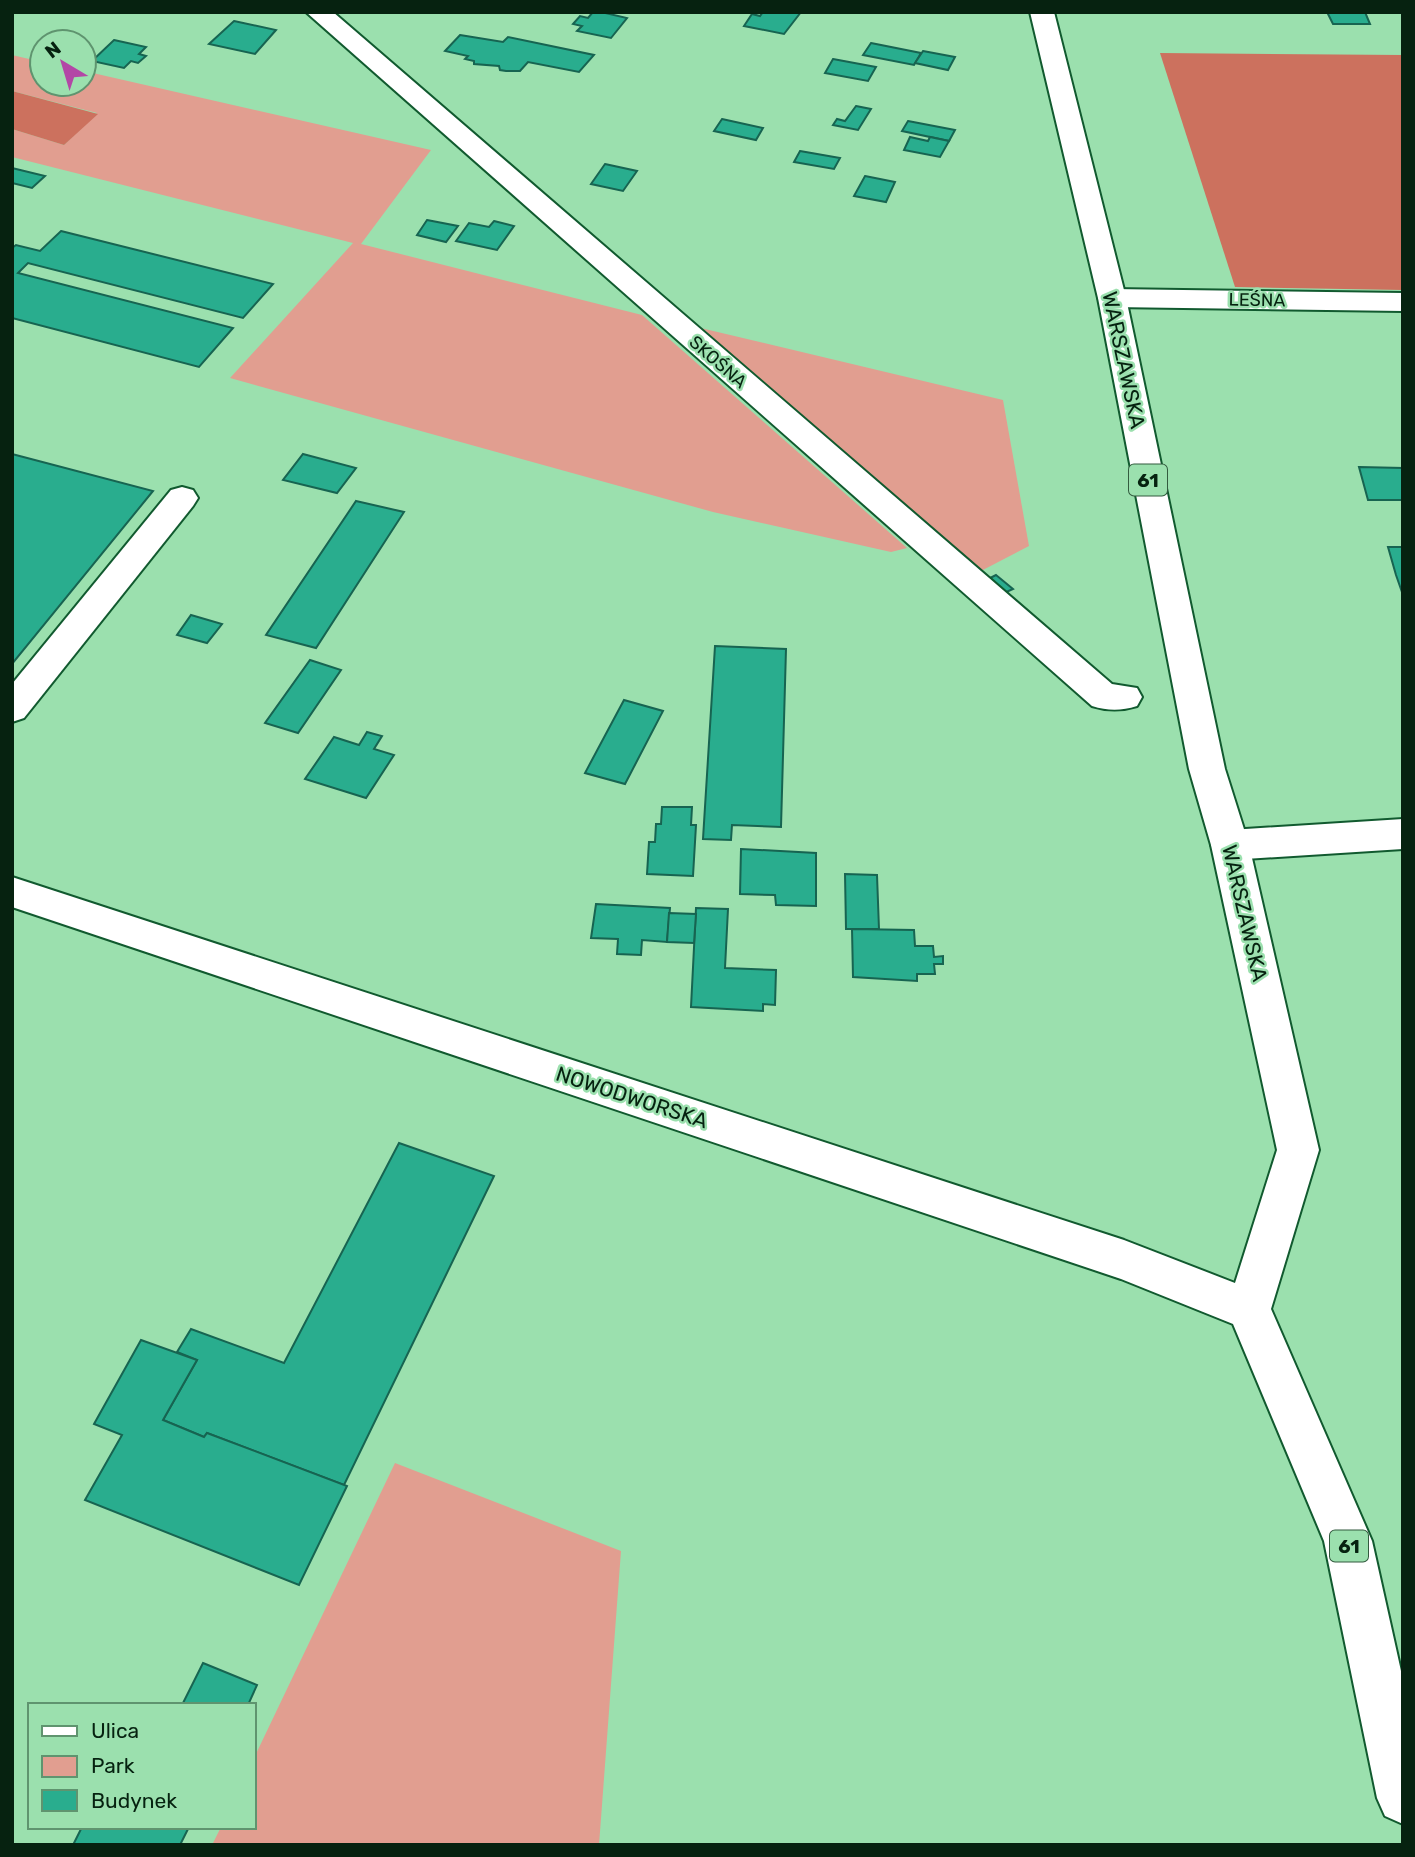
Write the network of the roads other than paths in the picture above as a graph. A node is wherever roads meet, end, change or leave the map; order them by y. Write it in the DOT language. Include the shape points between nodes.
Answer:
graph roads {
  1 [pos="318,12"];
  2 [pos="1042,12"];
  3 [pos="1112,298"];
  4 [pos="1403,302"];
  5 [pos="182,498"];
  6 [pos="1125,696"];
  7 [pos="12,709"];
  8 [pos="1403,834"];
  9 [pos="1230,845"];
  10 [pos="12,892"];
  11 [pos="1249,1309"];
  12 [pos="1403,1798"];
  1 -- 6 [label="main road, SKOŚNA" via="1104,697"];
  2 -- 3 [label="main road, WARSZAWSKA / 61"];
  3 -- 4 [label="main road, LEŚNA"];
  3 -- 9 [label="main road, WARSZAWSKA / 61" via="1207,769"];
  5 -- 7 [label="main road"];
  8 -- 9 [label="main road"];
  9 -- 11 [label="main road, WARSZAWSKA / 61" via="1298,1150"];
  10 -- 11 [label="main road, NOWODWORSKA" via="1111,1256"];
  11 -- 12 [label="main road, 61" via="1348,1541"];
}
